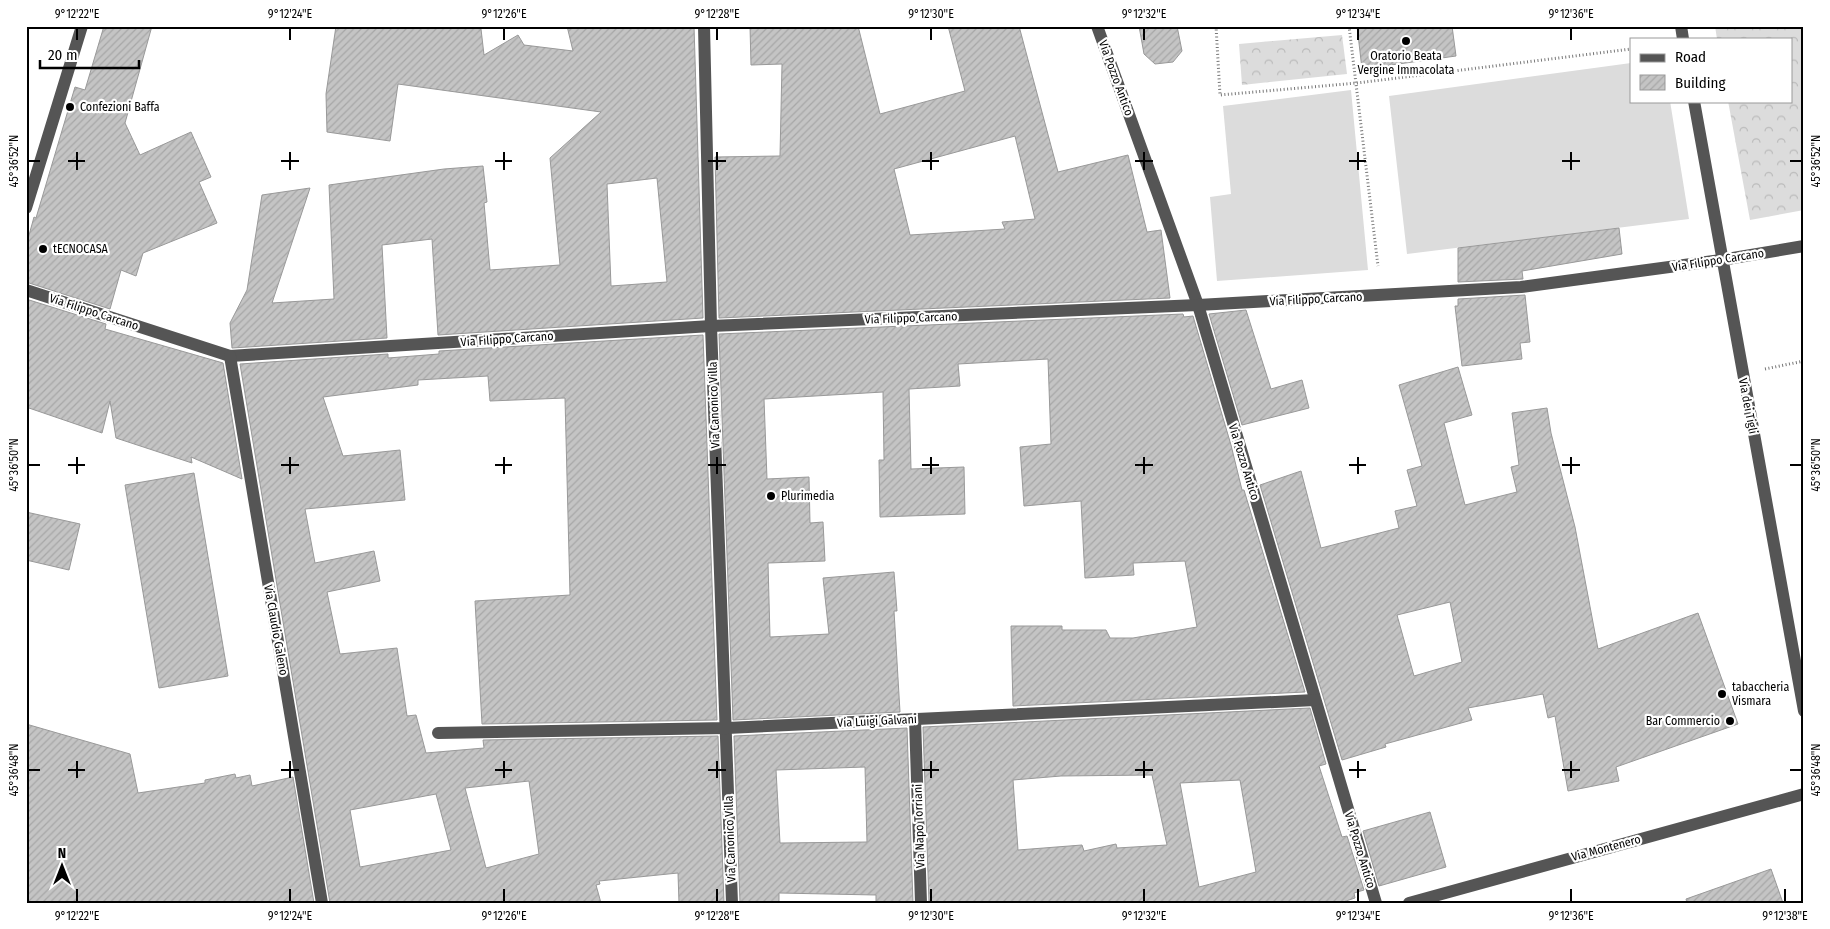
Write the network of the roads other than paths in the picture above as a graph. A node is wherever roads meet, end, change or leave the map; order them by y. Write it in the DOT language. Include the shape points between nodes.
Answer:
graph roads {
  1 [pos="82,26"];
  2 [pos="704,26"];
  3 [pos="1097,26"];
  4 [pos="1694,102"];
  5 [pos="26,208"];
  6 [pos="1804,246"];
  7 [pos="1721,260"];
  8 [pos="26,290"];
  9 [pos="1198,305"];
  10 [pos="711,326"];
  11 [pos="230,356"];
  12 [pos="1315,700"];
  13 [pos="1804,711"];
  14 [pos="915,719"];
  15 [pos="727,728"];
  16 [pos="438,733"];
  17 [pos="1804,794"];
  18 [pos="322,903"];
  19 [pos="732,903"];
  20 [pos="921,903"];
  21 [pos="1376,903"];
  22 [pos="1409,903"];
  1 -- 5 [label="street"];
  2 -- 10 [label="street, Via Canonico Villa"];
  3 -- 9 [label="street, Via Pozzo Antico"];
  4 -- 7 [label="street, Via dei Tigli"];
  6 -- 7 [label="street, Via Filippo Carcano"];
  7 -- 9 [label="street, Via Filippo Carcano" via="1521,287"];
  7 -- 13 [label="street, Via dei Tigli"];
  8 -- 11 [label="street, Via Filippo Carcano"];
  9 -- 10 [label="street, Via Filippo Carcano"];
  9 -- 12 [label="street, Via Pozzo Antico"];
  10 -- 11 [label="street, Via Filippo Carcano"];
  10 -- 15 [label="street, Via Canonico Villa"];
  11 -- 18 [label="street, Via Claudio Galeno"];
  12 -- 14 [label="street, Via Luigi Galvani"];
  12 -- 21 [label="street, Via Pozzo Antico"];
  14 -- 15 [label="street, Via Luigi Galvani"];
  14 -- 20 [label="street, Via Napo Torriani"];
  15 -- 16 [label="street, Via Luigi Galvani"];
  15 -- 19 [label="street, Via Canonico Villa"];
  17 -- 22 [label="street, Via Montenero"];
}
